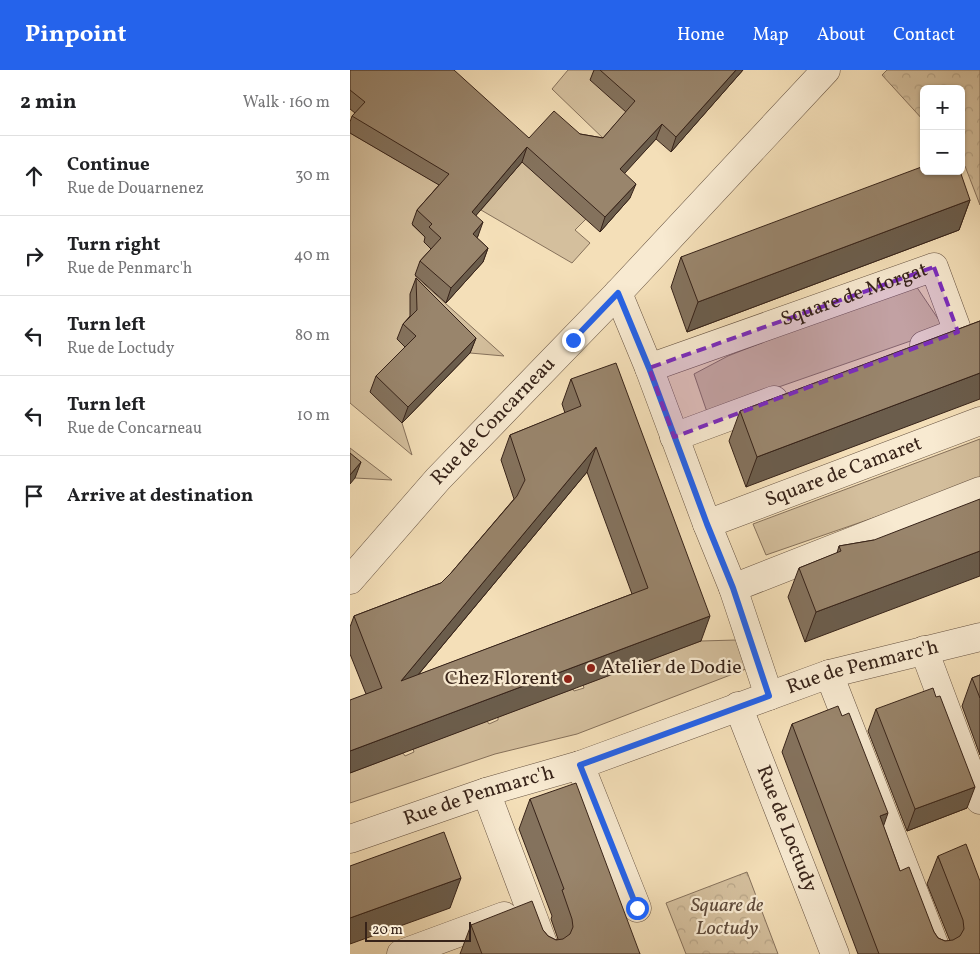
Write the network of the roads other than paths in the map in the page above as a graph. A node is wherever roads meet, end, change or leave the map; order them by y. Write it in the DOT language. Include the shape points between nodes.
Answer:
graph roads {
  1 [pos="826,70"];
  2 [pos="618,293"];
  3 [pos="903,352"];
  4 [pos="649,368"];
  5 [pos="793,393"];
  6 [pos="980,421"];
  7 [pos="674,437"];
  8 [pos="980,491"];
  9 [pos="707,524"];
  10 [pos="350,580"];
  11 [pos="733,588"];
  12 [pos="980,637"];
  13 [pos="924,650"];
  14 [pos="829,674"];
  15 [pos="769,696"];
  16 [pos="738,706"];
  17 [pos="580,765"];
  18 [pos="486,792"];
  19 [pos="980,800"];
  20 [pos="350,839"];
  21 [pos="529,907"];
  22 [pos="637,908"];
  23 [pos="401,954"];
  24 [pos="547,954"];
  25 [pos="834,954"];
  26 [pos="938,954"];
  1 -- 2 [label="street, Rue de Concarneau"];
  2 -- 4 [label="street"];
  2 -- 10 [label="street, Rue de Concarneau" via="438,479"];
  3 -- 4 [label="street, Square de Morgat" via="958,332 934,267"];
  4 -- 7 [label="street"];
  5 -- 7 [label="street"];
  6 -- 9 [label="street, Square de Camaret"];
  7 -- 9 [label="street"];
  8 -- 11 [label="street"];
  9 -- 11 [label="street"];
  11 -- 15 [label="street"];
  12 -- 13 [label="street, Rue de Penmarc'h"];
  13 -- 14 [label="street, Rue de Penmarc'h"];
  13 -- 19 [label="street"];
  14 -- 15 [label="street, Rue de Penmarc'h"];
  14 -- 26 [label="street"];
  15 -- 16 [label="street, Rue de Penmarc'h"];
  16 -- 17 [label="street, Rue de Penmarc'h"];
  16 -- 25 [label="street, Rue de Loctudy"];
  17 -- 18 [label="street, Rue de Penmarc'h"];
  17 -- 22 [label="street"];
  18 -- 20 [label="street, Rue de Penmarc'h"];
  18 -- 21 [label="street"];
  21 -- 23 [label="street"];
  21 -- 24 [label="street"];
}
